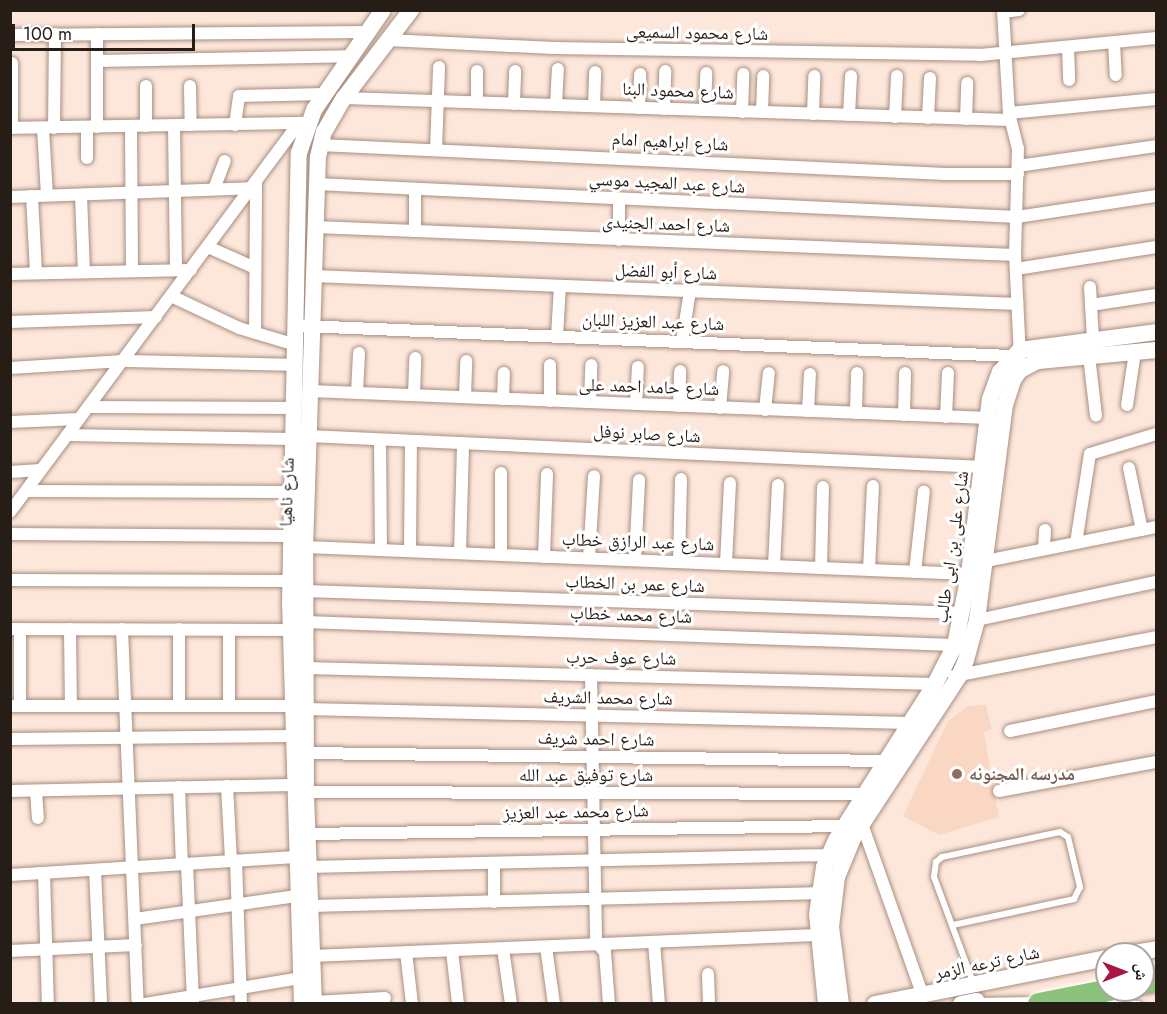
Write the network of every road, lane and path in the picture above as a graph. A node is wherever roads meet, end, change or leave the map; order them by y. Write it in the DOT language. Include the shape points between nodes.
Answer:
graph roads {
  1 [pos="383,10"];
  2 [pos="411,10"];
  3 [pos="1019,10"];
  4 [pos="1003,11"];
  5 [pos="366,32"];
  6 [pos="55,34"];
  7 [pos="98,34"];
  8 [pos="10,35"];
  9 [pos="1156,38"];
  10 [pos="388,40"];
  11 [pos="1114,42"];
  12 [pos="1068,47"];
  13 [pos="1005,53"];
  14 [pos="350,56"];
  15 [pos="98,61"];
  16 [pos="12,63"];
  17 [pos="439,67"];
  18 [pos="558,69"];
  19 [pos="477,71"];
  20 [pos="515,71"];
  21 [pos="665,71"];
  22 [pos="595,72"];
  23 [pos="706,73"];
  24 [pos="640,74"];
  25 [pos="743,74"];
  26 [pos="1116,75"];
  27 [pos="763,76"];
  28 [pos="814,76"];
  29 [pos="851,76"];
  30 [pos="897,76"];
  31 [pos="930,78"];
  32 [pos="1069,80"];
  33 [pos="967,83"];
  34 [pos="146,86"];
  35 [pos="190,86"];
  36 [pos="324,94"];
  37 [pos="344,98"];
  38 [pos="1156,99"];
  39 [pos="438,101"];
  40 [pos="477,102"];
  41 [pos="514,104"];
  42 [pos="556,105"];
  43 [pos="594,106"];
  44 [pos="639,108"];
  45 [pos="664,109"];
  46 [pos="705,110"];
  47 [pos="742,112"];
  48 [pos="762,112"];
  49 [pos="813,114"];
  50 [pos="849,115"];
  51 [pos="1009,116"];
  52 [pos="895,117"];
  53 [pos="928,118"];
  54 [pos="966,119"];
  55 [pos="303,123"];
  56 [pos="235,124"];
  57 [pos="191,125"];
  58 [pos="131,126"];
  59 [pos="146,126"];
  60 [pos="174,126"];
  61 [pos="92,127"];
  62 [pos="11,128"];
  63 [pos="49,128"];
  64 [pos="322,138"];
  65 [pos="1156,146"];
  66 [pos="436,150"];
  67 [pos="87,158"];
  68 [pos="225,161"];
  69 [pos="1018,170"];
  70 [pos="316,184"];
  71 [pos="254,185"];
  72 [pos="214,189"];
  73 [pos="415,189"];
  74 [pos="175,191"];
  75 [pos="131,192"];
  76 [pos="47,195"];
  77 [pos="81,195"];
  78 [pos="10,196"];
  79 [pos="32,196"];
  80 [pos="1156,196"];
  81 [pos="620,199"];
  82 [pos="1017,217"];
  83 [pos="315,227"];
  84 [pos="415,231"];
  85 [pos="619,240"];
  86 [pos="208,247"];
  87 [pos="1156,247"];
  88 [pos="1015,255"];
  89 [pos="255,268"];
  90 [pos="1016,269"];
  91 [pos="176,270"];
  92 [pos="191,270"];
  93 [pos="132,271"];
  94 [pos="84,272"];
  95 [pos="36,273"];
  96 [pos="10,274"];
  97 [pos="313,276"];
  98 [pos="560,286"];
  99 [pos="1090,287"];
  100 [pos="690,291"];
  101 [pos="1156,295"];
  102 [pos="171,297"];
  103 [pos="1017,304"];
  104 [pos="1091,305"];
  105 [pos="156,317"];
  106 [pos="10,322"];
  107 [pos="294,325"];
  108 [pos="312,326"];
  109 [pos="1156,332"];
  110 [pos="255,333"];
  111 [pos="557,336"];
  112 [pos="1093,339"];
  113 [pos="682,341"];
  114 [pos="294,344"];
  115 [pos="1156,350"];
  116 [pos="1135,352"];
  117 [pos="359,353"];
  118 [pos="1089,356"];
  119 [pos="414,358"];
  120 [pos="1017,359"];
  121 [pos="123,361"];
  122 [pos="466,361"];
  123 [pos="293,365"];
  124 [pos="550,365"];
  125 [pos="591,365"];
  126 [pos="638,367"];
  127 [pos="10,368"];
  128 [pos="680,371"];
  129 [pos="723,371"];
  130 [pos="857,372"];
  131 [pos="504,373"];
  132 [pos="768,373"];
  133 [pos="904,373"];
  134 [pos="948,373"];
  135 [pos="810,374"];
  136 [pos="310,391"];
  137 [pos="357,393"];
  138 [pos="414,395"];
  139 [pos="465,397"];
  140 [pos="503,399"];
  141 [pos="550,401"];
  142 [pos="590,402"];
  143 [pos="636,404"];
  144 [pos="1127,405"];
  145 [pos="679,406"];
  146 [pos="88,407"];
  147 [pos="292,408"];
  148 [pos="720,408"];
  149 [pos="765,410"];
  150 [pos="808,411"];
  151 [pos="856,413"];
  152 [pos="904,415"];
  153 [pos="1096,416"];
  154 [pos="946,417"];
  155 [pos="988,418"];
  156 [pos="79,419"];
  157 [pos="10,422"];
  158 [pos="1156,434"];
  159 [pos="67,435"];
  160 [pos="308,436"];
  161 [pos="291,439"];
  162 [pos="380,440"];
  163 [pos="411,441"];
  164 [pos="463,443"];
  165 [pos="983,467"];
  166 [pos="1129,468"];
  167 [pos="40,470"];
  168 [pos="10,472"];
  169 [pos="501,473"];
  170 [pos="547,474"];
  171 [pos="594,476"];
  172 [pos="681,479"];
  173 [pos="639,480"];
  174 [pos="730,483"];
  175 [pos="778,484"];
  176 [pos="873,486"];
  177 [pos="823,487"];
  178 [pos="26,490"];
  179 [pos="924,491"];
  180 [pos="290,492"];
  181 [pos="10,512"];
  182 [pos="1156,527"];
  183 [pos="1045,530"];
  184 [pos="1142,530"];
  185 [pos="10,534"];
  186 [pos="290,536"];
  187 [pos="1076,543"];
  188 [pos="305,547"];
  189 [pos="1044,549"];
  190 [pos="381,550"];
  191 [pos="410,551"];
  192 [pos="460,553"];
  193 [pos="501,555"];
  194 [pos="544,557"];
  195 [pos="589,558"];
  196 [pos="635,560"];
  197 [pos="986,561"];
  198 [pos="679,562"];
  199 [pos="726,564"];
  200 [pos="774,566"];
  201 [pos="821,568"];
  202 [pos="869,570"];
  203 [pos="915,572"];
  204 [pos="969,574"];
  205 [pos="10,580"];
  206 [pos="290,581"];
  207 [pos="1156,582"];
  208 [pos="305,591"];
  209 [pos="970,617"];
  210 [pos="305,622"];
  211 [pos="15,629"];
  212 [pos="70,629"];
  213 [pos="122,629"];
  214 [pos="179,629"];
  215 [pos="229,630"];
  216 [pos="290,630"];
  217 [pos="1156,638"];
  218 [pos="955,645"];
  219 [pos="305,668"];
  220 [pos="591,675"];
  221 [pos="960,676"];
  222 [pos="937,681"];
  223 [pos="1156,701"];
  224 [pos="15,706"];
  225 [pos="72,706"];
  226 [pos="125,706"];
  227 [pos="179,706"];
  228 [pos="229,706"];
  229 [pos="298,708"];
  230 [pos="591,715"];
  231 [pos="910,723"];
  232 [pos="1010,731"];
  233 [pos="291,735"];
  234 [pos="127,738"];
  235 [pos="10,739"];
  236 [pos="306,753"];
  237 [pos="591,757"];
  238 [pos="886,761"];
  239 [pos="1156,762"];
  240 [pos="227,786"];
  241 [pos="178,787"];
  242 [pos="129,788"];
  243 [pos="299,789"];
  244 [pos="10,791"];
  245 [pos="36,791"];
  246 [pos="999,791"];
  247 [pos="591,793"];
  248 [pos="865,794"];
  249 [pos="38,818"];
  250 [pos="853,825"];
  251 [pos="592,830"];
  252 [pos="308,834"];
  253 [pos="828,855"];
  254 [pos="234,861"];
  255 [pos="593,861"];
  256 [pos="302,862"];
  257 [pos="494,863"];
  258 [pos="184,864"];
  259 [pos="132,867"];
  260 [pos="95,870"];
  261 [pos="44,873"];
  262 [pos="10,875"];
  263 [pos="820,893"];
  264 [pos="595,899"];
  265 [pos="303,901"];
  266 [pos="494,902"];
  267 [pos="238,904"];
  268 [pos="189,911"];
  269 [pos="135,919"];
  270 [pos="953,925"];
  271 [pos="817,935"];
  272 [pos="654,942"];
  273 [pos="597,944"];
  274 [pos="136,945"];
  275 [pos="99,946"];
  276 [pos="546,947"];
  277 [pos="46,949"];
  278 [pos="503,949"];
  279 [pos="10,951"];
  280 [pos="452,951"];
  281 [pos="406,952"];
  282 [pos="312,956"];
  283 [pos="1095,960"];
  284 [pos="708,974"];
  285 [pos="300,978"];
  286 [pos="974,984"];
  287 [pos="241,988"];
  288 [pos="1095,993"];
  289 [pos="923,996"];
  290 [pos="385,998"];
  291 [pos="1081,999"];
  292 [pos="193,1000"];
  293 [pos="969,1002"];
  294 [pos="310,1003"];
  295 [pos="48,1004"];
  296 [pos="101,1004"];
  297 [pos="138,1004"];
  298 [pos="145,1004"];
  299 [pos="241,1004"];
  300 [pos="412,1004"];
  301 [pos="458,1004"];
  302 [pos="511,1004"];
  303 [pos="554,1004"];
  304 [pos="609,1004"];
  305 [pos="659,1004"];
  306 [pos="709,1004"];
  307 [pos="826,1004"];
  308 [pos="841,1004"];
  309 [pos="875,1004"];
  310 [pos="1039,1004"];
  311 [pos="1072,1004"];
  312 [pos="1139,1004"];
  1 -- 5 [label="main road, شارع ناهيا"];
  2 -- 10 [label="main road, شارع ناهيا"];
  3 -- 4 [label="street"];
  4 -- 13 [label="street"];
  5 -- 7 [label="street"];
  5 -- 14 [label="main road, شارع ناهيا"];
  6 -- 7 [label="street"];
  6 -- 8 [label="street"];
  6 -- 63 [label="street"];
  7 -- 15 [label="street"];
  9 -- 11 [label="street, شارع محمود السميعى"];
  10 -- 13 [label="street, شارع محمود السميعى" via="753,53"];
  10 -- 37 [label="main road, شارع ناهيا"];
  11 -- 12 [label="street, شارع محمود السميعى"];
  11 -- 26 [label="street"];
  12 -- 13 [label="street, شارع محمود السميعى"];
  12 -- 32 [label="street"];
  13 -- 51 [label="street"];
  14 -- 15 [label="street"];
  14 -- 36 [label="main road, شارع ناهيا"];
  15 -- 61 [label="street"];
  16 -- 62 [label="street"];
  17 -- 39 [label="street"];
  18 -- 42 [label="street"];
  19 -- 40 [label="street"];
  20 -- 41 [label="street"];
  21 -- 45 [label="street"];
  22 -- 43 [label="street"];
  23 -- 46 [label="street"];
  24 -- 44 [label="street"];
  25 -- 47 [label="street"];
  27 -- 48 [label="street"];
  28 -- 49 [label="street"];
  29 -- 50 [label="street"];
  30 -- 52 [label="street"];
  31 -- 53 [label="street"];
  33 -- 54 [label="street"];
  34 -- 59 [label="street"];
  35 -- 57 [label="street"];
  36 -- 55 [label="main road, شارع ناهيا"];
  36 -- 56 [label="street" via="239,96"];
  37 -- 39 [label="street, شارع محمود البنا"];
  37 -- 64 [label="main road, شارع ناهيا"];
  38 -- 51 [label="street, شارع محمود البنا"];
  39 -- 40 [label="street, شارع محمود البنا"];
  39 -- 66 [label="street"];
  40 -- 41 [label="street, شارع محمود البنا"];
  41 -- 42 [label="street, شارع محمود البنا"];
  42 -- 43 [label="street, شارع محمود البنا"];
  43 -- 44 [label="street, شارع محمود البنا"];
  44 -- 45 [label="street, شارع محمود البنا"];
  45 -- 46 [label="street, شارع محمود البنا"];
  46 -- 47 [label="street, شارع محمود البنا"];
  47 -- 48 [label="street, شارع محمود البنا"];
  48 -- 49 [label="street, شارع محمود البنا"];
  49 -- 50 [label="street, شارع محمود البنا"];
  50 -- 52 [label="street, شارع محمود البنا"];
  51 -- 54 [label="street, شارع محمود البنا"];
  51 -- 69 [label="street" via="1017,141"];
  52 -- 53 [label="street, شارع محمود البنا"];
  53 -- 54 [label="street, شارع محمود البنا"];
  55 -- 56 [label="street"];
  55 -- 64 [label="main road"];
  55 -- 71 [label="street"];
  55 -- 107 [label="main road, شارع ناهيا"];
  56 -- 57 [label="street"];
  57 -- 60 [label="street"];
  58 -- 59 [label="street"];
  58 -- 61 [label="street"];
  58 -- 75 [label="street"];
  59 -- 60 [label="street"];
  60 -- 74 [label="street"];
  61 -- 63 [label="street"];
  61 -- 67 [label="street"];
  62 -- 63 [label="street"];
  63 -- 76 [label="street"];
  64 -- 66 [label="street, شارع ابراهيم امام"];
  64 -- 70 [label="main road, شارع ناهيا"];
  65 -- 69 [label="street, شارع ابراهيم امام"];
  66 -- 69 [label="street, شارع ابراهيم امام" via="945,174"];
  68 -- 72 [label="street"];
  69 -- 82 [label="street"];
  70 -- 73 [label="street, شارع عبد المجيد موسي"];
  70 -- 83 [label="main road, شارع ناهيا"];
  71 -- 72 [label="street"];
  71 -- 86 [label="street"];
  71 -- 89 [label="street"];
  72 -- 74 [label="street"];
  73 -- 81 [label="street, شارع عبد المجيد موسي"];
  73 -- 84 [label="street"];
  74 -- 75 [label="street"];
  74 -- 91 [label="street"];
  75 -- 77 [label="street"];
  75 -- 93 [label="street"];
  76 -- 77 [label="street"];
  76 -- 79 [label="street"];
  77 -- 94 [label="street"];
  78 -- 79 [label="street"];
  79 -- 95 [label="street"];
  80 -- 82 [label="street, شارع عبد المجيد موسي"];
  81 -- 82 [label="street, شارع عبد المجيد موسي"];
  81 -- 85 [label="street"];
  82 -- 88 [label="street"];
  83 -- 84 [label="street, شارع احمد الجنيدى"];
  83 -- 97 [label="main road, شارع ناهيا"];
  84 -- 85 [label="street, شارع احمد الجنيدى"];
  85 -- 88 [label="street, شارع احمد الجنيدى"];
  86 -- 89 [label="street"];
  86 -- 92 [label="street"];
  87 -- 90 [label="street"];
  88 -- 90 [label="street"];
  89 -- 110 [label="street"];
  90 -- 103 [label="street"];
  91 -- 92 [label="street"];
  91 -- 93 [label="street"];
  92 -- 102 [label="street"];
  93 -- 94 [label="street"];
  94 -- 95 [label="street"];
  95 -- 96 [label="street"];
  97 -- 98 [label="street, شارع أبو الفضل"];
  97 -- 108 [label="main road, شارع ناهيا"];
  98 -- 100 [label="street, شارع أبو الفضل"];
  98 -- 111 [label="street"];
  99 -- 104 [label="street"];
  100 -- 103 [label="street, شارع أبو الفضل"];
  100 -- 113 [label="street"];
  101 -- 104 [label="street"];
  102 -- 105 [label="street"];
  102 -- 110 [label="street"];
  103 -- 120 [label="street"];
  104 -- 112 [label="street"];
  105 -- 106 [label="street"];
  105 -- 121 [label="street"];
  107 -- 108 [label="street, شارع عبد العزيز اللبان"];
  107 -- 114 [label="main road, شارع ناهيا"];
  108 -- 111 [label="street, شارع عبد العزيز اللبان"];
  108 -- 136 [label="main road, شارع ناهيا"];
  109 -- 112 [label="main road"];
  110 -- 114 [label="street"];
  111 -- 113 [label="street, شارع عبد العزيز اللبان"];
  112 -- 120 [label="main road"];
  113 -- 120 [label="street, شارع عبد العزيز اللبان"];
  114 -- 123 [label="main road, شارع ناهيا"];
  115 -- 116 [label="main road"];
  116 -- 118 [label="main road"];
  116 -- 144 [label="street"];
  117 -- 137 [label="street"];
  118 -- 120 [label="main road"];
  118 -- 153 [label="street"];
  119 -- 138 [label="street"];
  120 -- 155 [label="main road, شارع على بن ابى طالب" via="994,385"];
  120 -- 197 [label="main road, شارع على بن ابى طالب" via="1006,397"];
  121 -- 123 [label="street"];
  121 -- 127 [label="street"];
  121 -- 146 [label="street"];
  122 -- 139 [label="street"];
  123 -- 147 [label="main road, شارع ناهيا"];
  124 -- 141 [label="street"];
  125 -- 142 [label="street"];
  126 -- 143 [label="street"];
  128 -- 145 [label="street"];
  129 -- 148 [label="street"];
  130 -- 151 [label="street"];
  131 -- 140 [label="street"];
  132 -- 149 [label="street"];
  133 -- 152 [label="street"];
  134 -- 154 [label="street"];
  135 -- 150 [label="street"];
  136 -- 137 [label="street, شارع حامد احمد على"];
  136 -- 160 [label="main road, شارع ناهيا"];
  137 -- 138 [label="street, شارع حامد احمد على"];
  138 -- 139 [label="street, شارع حامد احمد على"];
  139 -- 140 [label="street, شارع حامد احمد على"];
  140 -- 141 [label="street, شارع حامد احمد على"];
  141 -- 142 [label="street, شارع حامد احمد على"];
  142 -- 143 [label="street, شارع حامد احمد على"];
  143 -- 145 [label="street, شارع حامد احمد على"];
  145 -- 148 [label="street, شارع حامد احمد على"];
  146 -- 147 [label="street"];
  146 -- 156 [label="street"];
  147 -- 161 [label="main road, شارع ناهيا"];
  148 -- 149 [label="street, شارع حامد احمد على"];
  149 -- 150 [label="street, شارع حامد احمد على"];
  150 -- 151 [label="street, شارع حامد احمد على"];
  151 -- 152 [label="street, شارع حامد احمد على"];
  152 -- 154 [label="street, شارع حامد احمد على"];
  154 -- 155 [label="street, شارع حامد احمد على"];
  155 -- 165 [label="main road, شارع على بن ابى طالب"];
  156 -- 157 [label="street"];
  156 -- 159 [label="street"];
  158 -- 187 [label="street" via="1090,454"];
  159 -- 161 [label="street"];
  159 -- 167 [label="street"];
  160 -- 162 [label="street, شارع صابر نوفل"];
  160 -- 188 [label="main road, شارع ناهيا"];
  161 -- 180 [label="main road, شارع ناهيا"];
  162 -- 163 [label="street, شارع صابر نوفل"];
  162 -- 190 [label="street"];
  163 -- 164 [label="street, شارع صابر نوفل"];
  163 -- 191 [label="street"];
  164 -- 165 [label="street, شارع صابر نوفل"];
  164 -- 192 [label="street"];
  165 -- 204 [label="main road, شارع على بن ابى طالب"];
  166 -- 184 [label="street"];
  167 -- 168 [label="street"];
  167 -- 178 [label="street"];
  169 -- 193 [label="street"];
  170 -- 194 [label="street"];
  171 -- 195 [label="street"];
  172 -- 198 [label="street"];
  173 -- 196 [label="street"];
  174 -- 199 [label="street"];
  175 -- 200 [label="street"];
  176 -- 202 [label="street"];
  177 -- 201 [label="street"];
  178 -- 180 [label="street"];
  178 -- 181 [label="street"];
  179 -- 203 [label="street"];
  180 -- 186 [label="main road, شارع ناهيا"];
  182 -- 184 [label="street"];
  183 -- 189 [label="street"];
  184 -- 187 [label="street"];
  185 -- 186 [label="street"];
  186 -- 206 [label="main road, شارع ناهيا"];
  187 -- 189 [label="street"];
  188 -- 190 [label="street, شارع عبد الرازق خطاب"];
  188 -- 208 [label="main road, شارع ناهيا"];
  189 -- 197 [label="street"];
  190 -- 191 [label="street, شارع عبد الرازق خطاب"];
  191 -- 192 [label="street, شارع عبد الرازق خطاب"];
  192 -- 193 [label="street, شارع عبد الرازق خطاب"];
  193 -- 194 [label="street, شارع عبد الرازق خطاب"];
  194 -- 195 [label="street, شارع عبد الرازق خطاب"];
  195 -- 196 [label="street, شارع عبد الرازق خطاب"];
  196 -- 198 [label="street, شارع عبد الرازق خطاب"];
  197 -- 209 [label="main road, شارع على بن ابى طالب"];
  198 -- 199 [label="street, شارع عبد الرازق خطاب"];
  199 -- 200 [label="street, شارع عبد الرازق خطاب"];
  200 -- 201 [label="street, شارع عبد الرازق خطاب"];
  201 -- 202 [label="street, شارع عبد الرازق خطاب"];
  202 -- 203 [label="street, شارع عبد الرازق خطاب"];
  203 -- 204 [label="street, شارع عبد الرازق خطاب"];
  204 -- 209 [label="main road, شارع على بن ابى طالب"];
  205 -- 206 [label="street"];
  206 -- 216 [label="main road, شارع ناهيا"];
  207 -- 209 [label="street, شارع عمر بن الخطاب"];
  208 -- 209 [label="street, شارع عمر بن الخطاب"];
  208 -- 210 [label="main road, شارع ناهيا"];
  209 -- 218 [label="main road, شارع على بن ابى طالب"];
  209 -- 221 [label="main road, شارع على بن ابى طالب"];
  210 -- 218 [label="street, شارع محمد خطاب"];
  210 -- 219 [label="main road, شارع ناهيا"];
  211 -- 212 [label="street"];
  211 -- 224 [label="street"];
  212 -- 213 [label="street"];
  212 -- 225 [label="street"];
  213 -- 214 [label="street"];
  213 -- 226 [label="street"];
  214 -- 215 [label="street"];
  214 -- 227 [label="street"];
  215 -- 216 [label="street"];
  215 -- 228 [label="street"];
  216 -- 229 [label="main road, شارع ناهيا"];
  217 -- 221 [label="street, شارع عوف حرب"];
  218 -- 222 [label="main road, شارع على بن ابى طالب"];
  219 -- 220 [label="street, شارع عوف حرب"];
  219 -- 229 [label="main road, شارع ناهيا"];
  220 -- 222 [label="street, شارع عوف حرب"];
  220 -- 230 [label="street"];
  221 -- 222 [label="street, شارع عوف حرب"];
  221 -- 250 [label="main road, شارع على بن ابى طالب"];
  222 -- 231 [label="main road, شارع على بن ابى طالب"];
  223 -- 232 [label="street"];
  224 -- 225 [label="street, شارع محمد الشريف"];
  225 -- 226 [label="street, شارع محمد الشريف"];
  226 -- 227 [label="street, شارع محمد الشريف"];
  226 -- 234 [label="street"];
  227 -- 228 [label="street, شارع محمد الشريف"];
  228 -- 229 [label="street, شارع محمد الشريف"];
  229 -- 230 [label="street, شارع محمد الشريف"];
  229 -- 233 [label="main road, شارع ناهيا"];
  229 -- 236 [label="main road, شارع ناهيا"];
  230 -- 231 [label="street, شارع محمد الشريف"];
  230 -- 237 [label="street"];
  231 -- 238 [label="main road, شارع على بن ابى طالب"];
  233 -- 234 [label="street"];
  233 -- 243 [label="main road, شارع ناهيا"];
  234 -- 235 [label="street"];
  234 -- 242 [label="street"];
  236 -- 237 [label="street, شارع احمد شريف"];
  236 -- 243 [label="main road, شارع ناهيا"];
  237 -- 238 [label="street, شارع احمد شريف"];
  237 -- 247 [label="street"];
  238 -- 248 [label="main road, شارع على بن ابى طالب"];
  239 -- 246 [label="street"];
  240 -- 241 [label="street, شارع توفيق عبد الله"];
  240 -- 243 [label="street, شارع توفيق عبد الله"];
  240 -- 254 [label="street"];
  241 -- 242 [label="street, شارع توفيق عبد الله"];
  241 -- 258 [label="street"];
  242 -- 245 [label="street, شارع توفيق عبد الله"];
  242 -- 259 [label="street"];
  243 -- 247 [label="street, شارع توفيق عبد الله"];
  243 -- 252 [label="main road, شارع ناهيا"];
  243 -- 256 [label="main road, شارع ناهيا"];
  244 -- 245 [label="street, شارع توفيق عبد الله"];
  245 -- 249 [label="street"];
  247 -- 248 [label="street, شارع توفيق عبد الله"];
  247 -- 251 [label="street"];
  248 -- 250 [label="main road, شارع على بن ابى طالب"];
  250 -- 251 [label="street, شارع محمد عبد العزيز"];
  250 -- 253 [label="main road, شارع على بن ابى طالب"];
  250 -- 289 [label="street"];
  250 -- 308 [label="main road, شارع على بن ابى طالب" via="831,906"];
  251 -- 252 [label="street, شارع محمد عبد العزيز"];
  251 -- 255 [label="street"];
  252 -- 256 [label="main road, شارع ناهيا"];
  253 -- 255 [label="street"];
  253 -- 263 [label="main road, شارع على بن ابى طالب"];
  254 -- 256 [label="street"];
  254 -- 258 [label="street"];
  254 -- 267 [label="street"];
  255 -- 257 [label="street"];
  255 -- 264 [label="street"];
  256 -- 257 [label="street"];
  256 -- 265 [label="main road, شارع ناهيا"];
  257 -- 266 [label="street"];
  258 -- 259 [label="street"];
  258 -- 268 [label="street"];
  259 -- 260 [label="street"];
  259 -- 269 [label="street"];
  260 -- 261 [label="street"];
  260 -- 275 [label="street"];
  261 -- 262 [label="street"];
  261 -- 277 [label="street"];
  263 -- 264 [label="street"];
  263 -- 271 [label="main road, شارع على بن ابى طالب"];
  264 -- 266 [label="street"];
  264 -- 273 [label="street"];
  265 -- 266 [label="street"];
  265 -- 267 [label="street"];
  265 -- 282 [label="main road, شارع ناهيا"];
  265 -- 285 [label="main road, شارع ناهيا"];
  267 -- 268 [label="street"];
  267 -- 287 [label="street"];
  268 -- 269 [label="street"];
  268 -- 292 [label="street"];
  269 -- 274 [label="street"];
  270 -- 270 [label="lane" via="933,873 939,859 1060,832 1068,837 1080,886 1074,899"];
  270 -- 286 [label="lane"];
  271 -- 272 [label="street"];
  271 -- 307 [label="main road, شارع على بن ابى طالب"];
  272 -- 273 [label="street"];
  272 -- 305 [label="street"];
  273 -- 276 [label="street"];
  273 -- 304 [label="street" via="605,952"];
  274 -- 275 [label="street"];
  274 -- 297 [label="street"];
  275 -- 277 [label="street"];
  275 -- 296 [label="street"];
  276 -- 278 [label="street"];
  276 -- 303 [label="street"];
  277 -- 279 [label="street"];
  277 -- 295 [label="street"];
  278 -- 280 [label="street"];
  278 -- 302 [label="street"];
  280 -- 281 [label="street"];
  280 -- 301 [label="street"];
  281 -- 282 [label="street"];
  281 -- 300 [label="street"];
  282 -- 294 [label="main road, شارع ناهيا"];
  283 -- 286 [label="main road, شارع ترعه الزمر"];
  284 -- 306 [label="street"];
  285 -- 287 [label="street"];
  285 -- 294 [label="main road, شارع ناهيا"];
  286 -- 289 [label="main road, شارع ترعه الزمر"];
  287 -- 292 [label="street"];
  287 -- 299 [label="street"];
  288 -- 310 [label="highway, bridge"];
  289 -- 309 [label="main road, شارع ترعه الزمر"];
  290 -- 294 [label="street"];
  291 -- 293 [label="lane"];
  291 -- 311 [label="lane"];
  291 -- 312 [label="lane"];
  292 -- 298 [label="street"];
}
